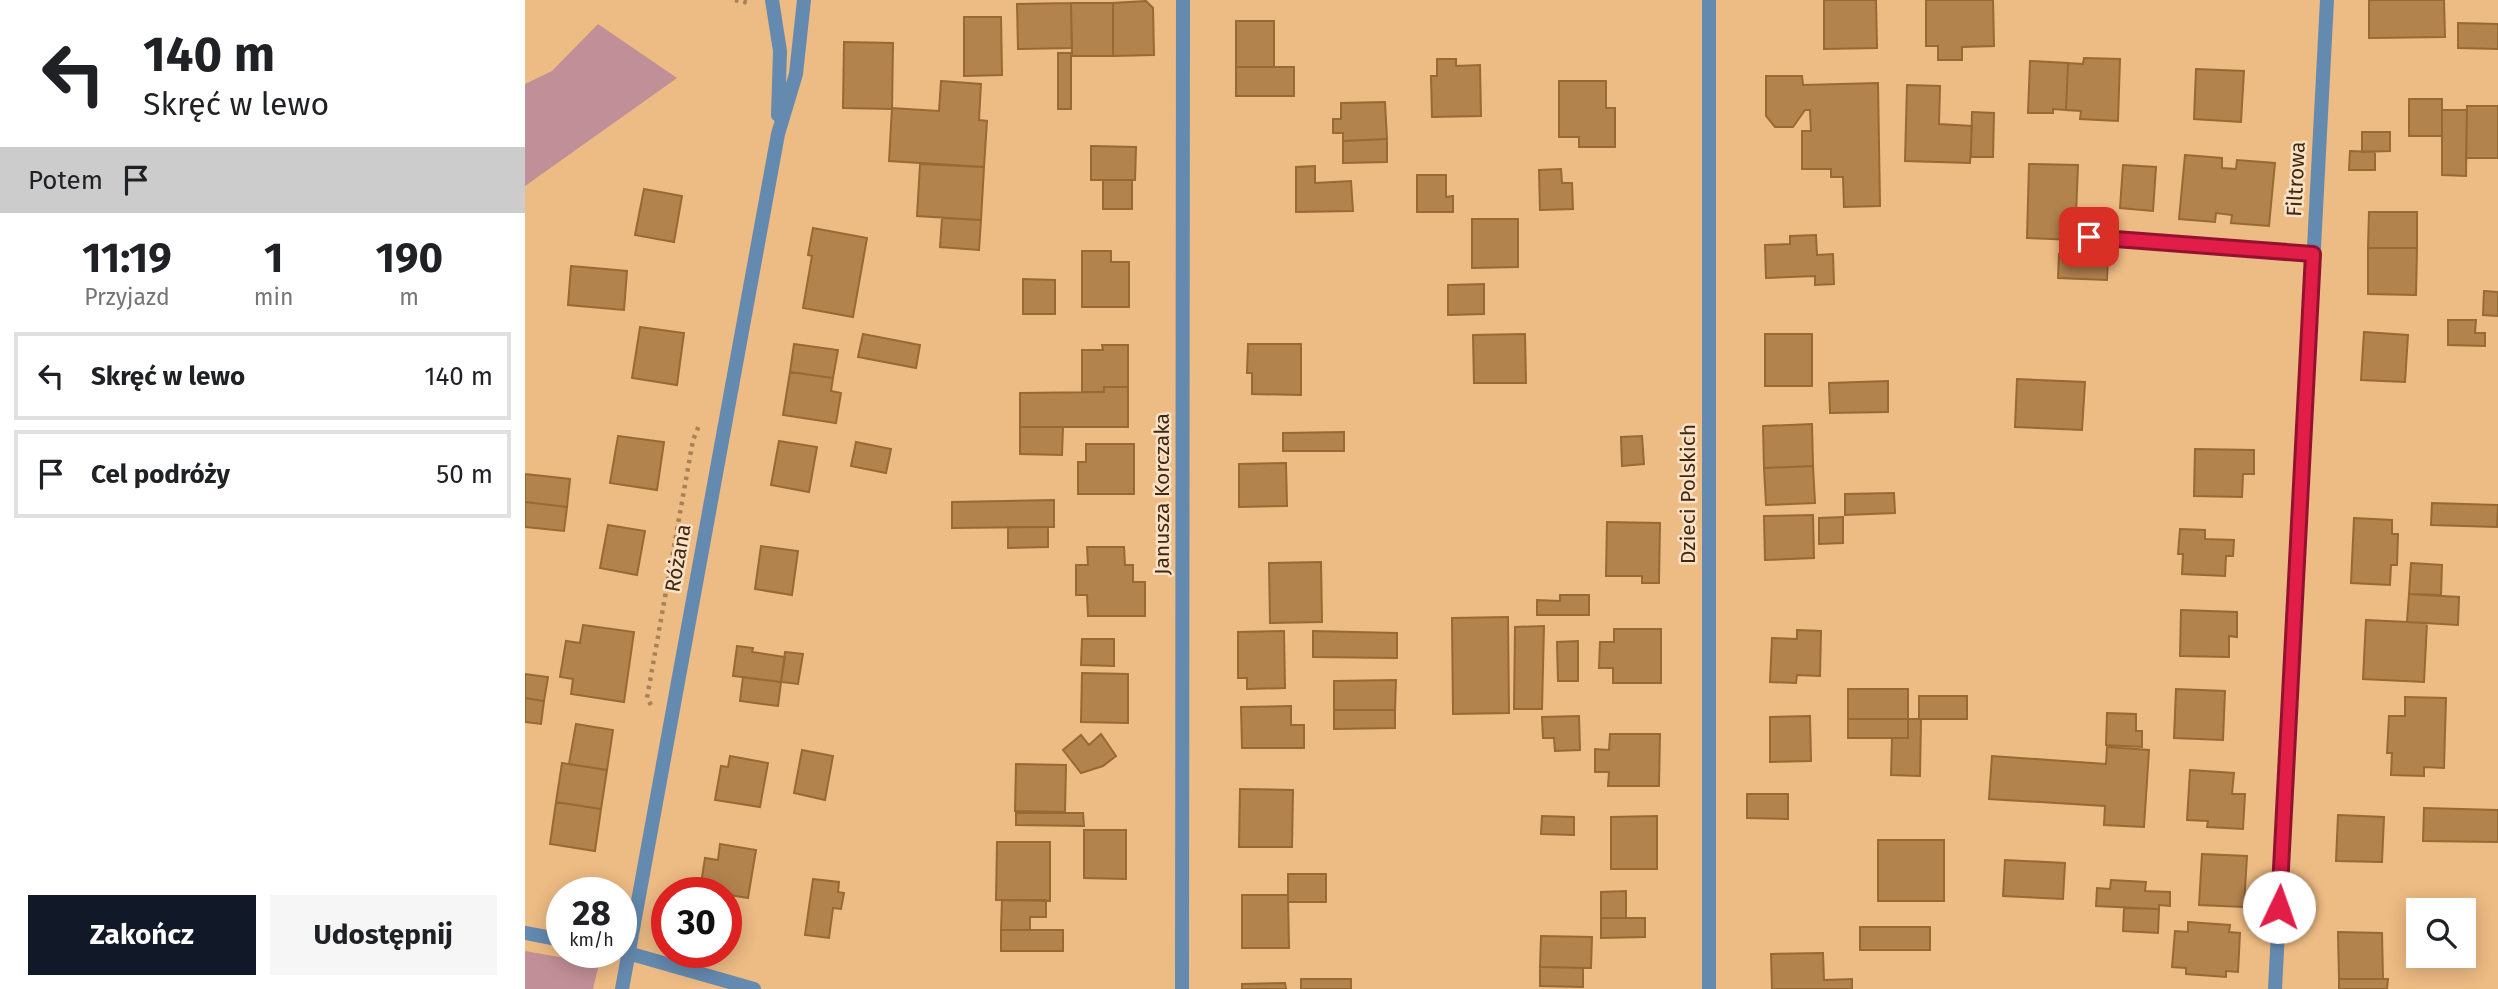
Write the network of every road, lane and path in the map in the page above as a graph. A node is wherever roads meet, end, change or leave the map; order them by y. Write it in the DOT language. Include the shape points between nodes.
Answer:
graph roads {
  1 [pos="735,0"];
  2 [pos="772,0"];
  3 [pos="804,0"];
  4 [pos="1184,0"];
  5 [pos="1709,0"];
  6 [pos="2327,0"];
  7 [pos="749,3"];
  8 [pos="778,134"];
  9 [pos="2089,237"];
  10 [pos="2313,254"];
  11 [pos="637,888"];
  12 [pos="525,933"];
  13 [pos="546,937"];
  14 [pos="637,955"];
  15 [pos="624,968"];
  16 [pos="622,989"];
  17 [pos="754,989"];
  18 [pos="1182,989"];
  19 [pos="1709,989"];
  20 [pos="2275,989"];
  1 -- 7 [label="path"];
  2 -- 8 [label="street, Różana" via="780,51"];
  3 -- 8 [label="street, Różana" via="796,74"];
  4 -- 18 [label="street, Janusza Korczaka"];
  5 -- 19 [label="street, Dzieci Polskich"];
  6 -- 10 [label="street, Filtrowa"];
  8 -- 11 [label="street, Różana"];
  9 -- 10 [label="street"];
  10 -- 20 [label="street, Filtrowa"];
  12 -- 13 [label="street"];
  14 -- 17 [label="street"];
  15 -- 16 [label="street, Różana"];
}
